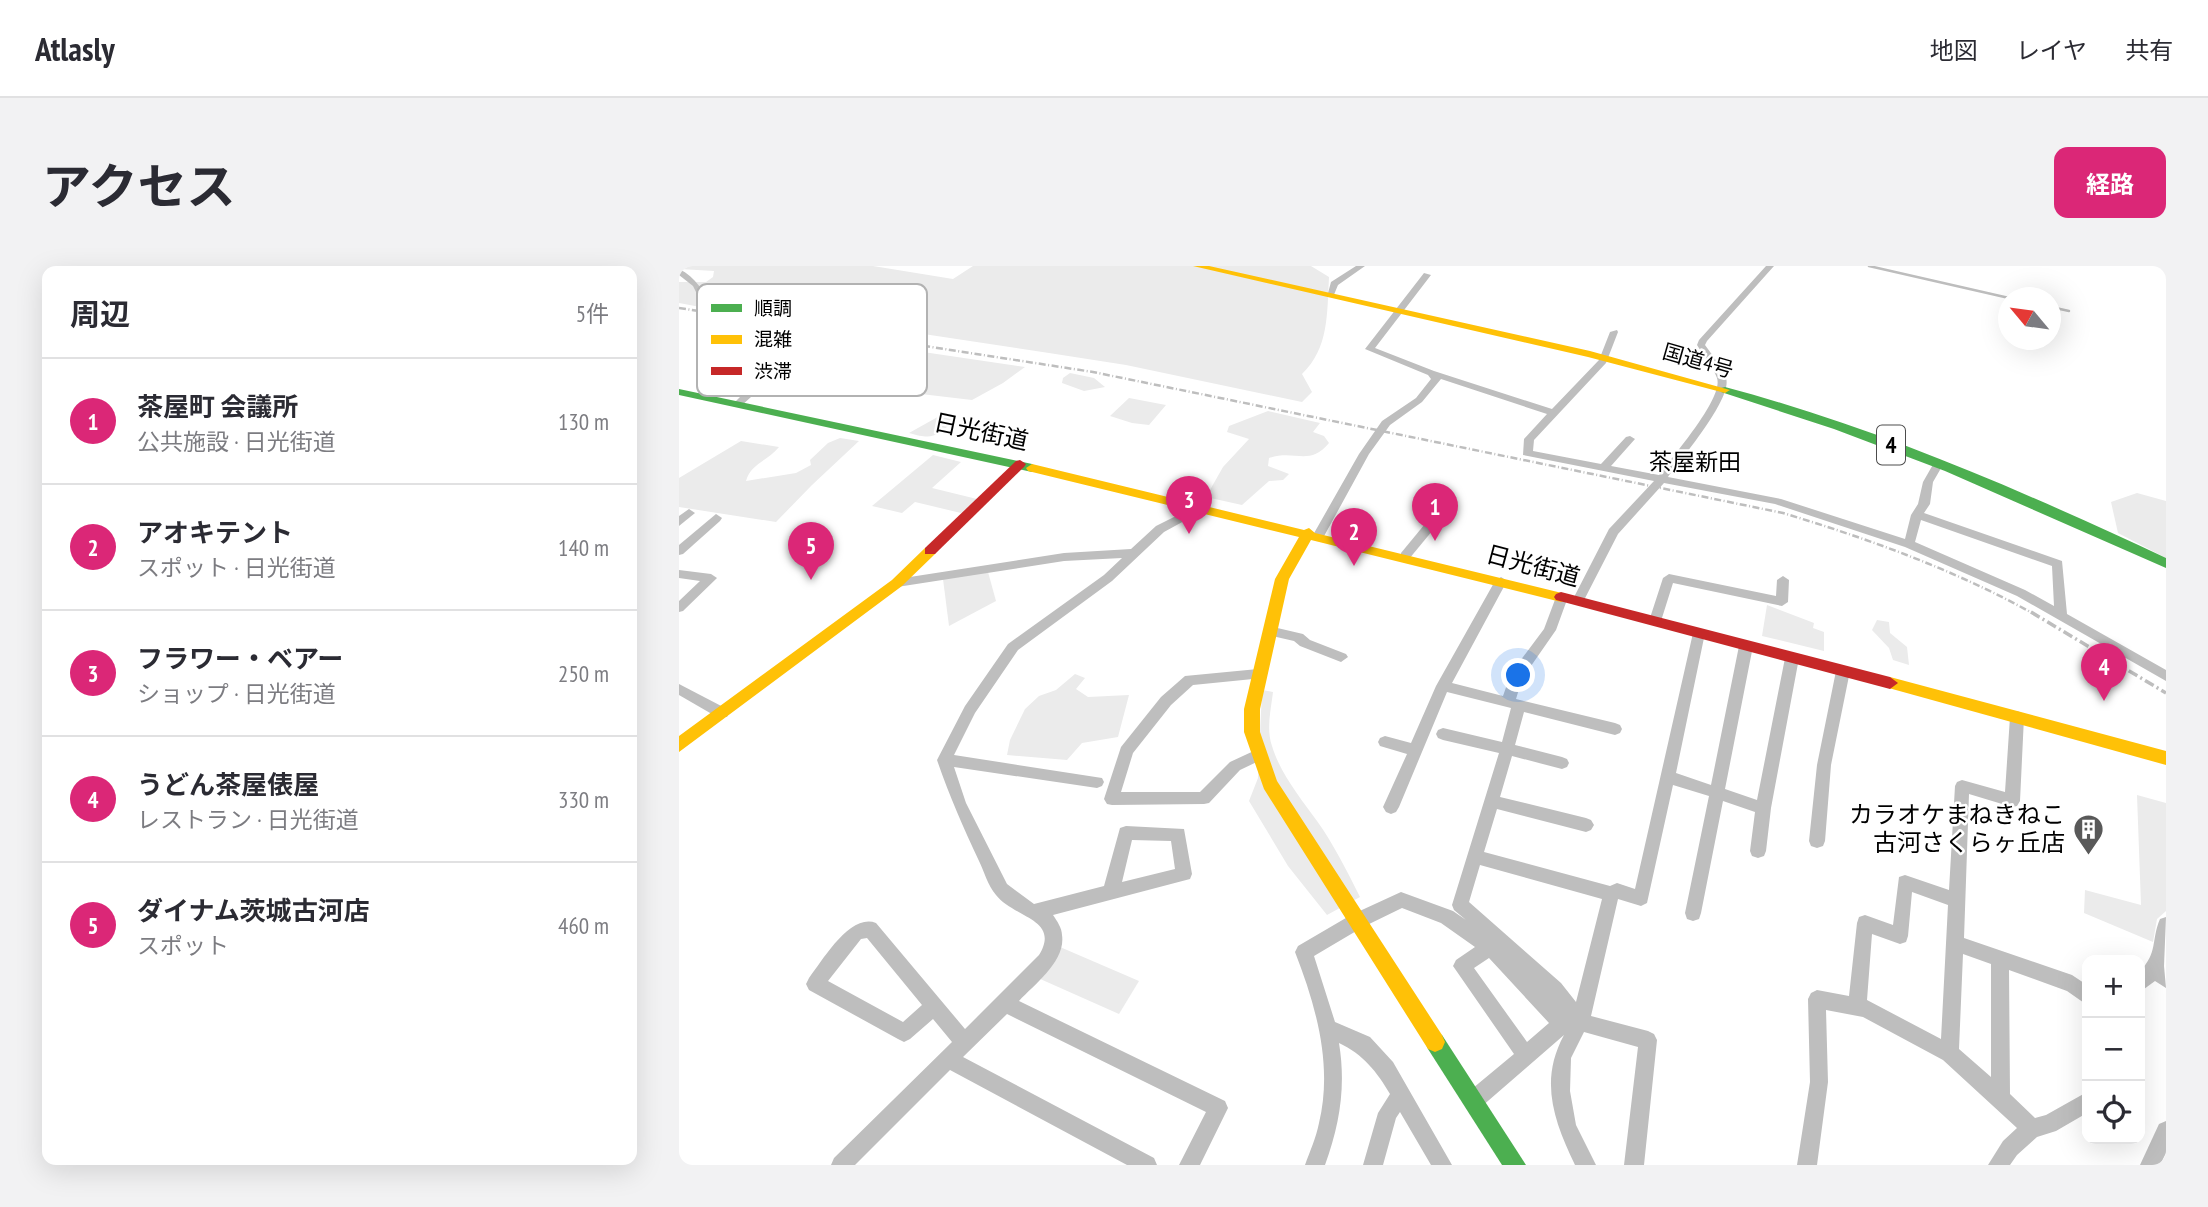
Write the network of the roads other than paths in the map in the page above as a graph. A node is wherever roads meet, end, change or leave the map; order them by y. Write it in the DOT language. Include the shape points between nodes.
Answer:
graph roads {
  1 [pos="1198,266"];
  2 [pos="1361,266"];
  3 [pos="1770,266"];
  4 [pos="679,271"];
  5 [pos="1427,275"];
  6 [pos="697,287"];
  7 [pos="1330,295"];
  8 [pos="1399,311"];
  9 [pos="1614,332"];
  10 [pos="1604,358"];
  11 [pos="1431,373"];
  12 [pos="1722,389"];
  13 [pos="679,392"];
  14 [pos="697,396"];
  15 [pos="698,396"];
  16 [pos="746,396"];
  17 [pos="737,404"];
  18 [pos="1552,412"];
  19 [pos="1630,439"];
  20 [pos="1939,463"];
  21 [pos="1020,464"];
  22 [pos="1604,467"];
  23 [pos="1662,479"];
  24 [pos="1202,507"];
  25 [pos="689,513"];
  26 [pos="1917,515"];
  27 [pos="1438,516"];
  28 [pos="716,518"];
  29 [pos="679,522"];
  30 [pos="1314,534"];
  31 [pos="1909,544"];
  32 [pos="679,551"];
  33 [pos="1135,553"];
  34 [pos="1405,556"];
  35 [pos="2166,564"];
  36 [pos="682,577"];
  37 [pos="1783,580"];
  38 [pos="1501,581"];
  39 [pos="897,583"];
  40 [pos="1562,597"];
  41 [pos="1578,601"];
  42 [pos="679,608"];
  43 [pos="2061,614"];
  44 [pos="1655,621"];
  45 [pos="1269,632"];
  46 [pos="1699,633"];
  47 [pos="1746,646"];
  48 [pos="1341,657"];
  49 [pos="1792,658"];
  50 [pos="1843,671"];
  51 [pos="1258,674"];
  52 [pos="2166,676"];
  53 [pos="1443,686"];
  54 [pos="679,688"];
  55 [pos="1513,703"];
  56 [pos="722,713"];
  57 [pos="2017,717"];
  58 [pos="1615,729"];
  59 [pos="1443,734"];
  60 [pos="1385,742"];
  61 [pos="679,745"];
  62 [pos="1507,749"];
  63 [pos="1415,750"];
  64 [pos="1258,755"];
  65 [pos="2166,758"];
  66 [pos="944,760"];
  67 [pos="1562,763"];
  68 [pos="1666,776"];
  69 [pos="1097,782"];
  70 [pos="1716,792"];
  71 [pos="1492,801"];
  72 [pos="1391,807"];
  73 [pos="1763,808"];
  74 [pos="1586,825"];
  75 [pos="1818,841"];
  76 [pos="1758,851"];
  77 [pos="1476,857"];
  78 [pos="1111,892"];
  79 [pos="1611,894"];
  80 [pos="1956,900"];
  81 [pos="1033,912"];
  82 [pos="1693,913"];
  83 [pos="1357,921"];
  84 [pos="2166,925"];
  85 [pos="1954,943"];
  86 [pos="1490,947"];
  87 [pos="2000,959"];
  88 [pos="2160,974"];
  89 [pos="2082,992"];
  90 [pos="1005,1003"];
  91 [pos="935,1006"];
  92 [pos="1857,1006"];
  93 [pos="1580,1022"];
  94 [pos="1328,1028"];
  95 [pos="964,1042"];
  96 [pos="1950,1053"];
  97 [pos="1526,1056"];
  98 [pos="948,1059"];
  99 [pos="1402,1094"];
  100 [pos="2000,1097"];
  101 [pos="1474,1100"];
  102 [pos="2082,1105"];
  103 [pos="2032,1129"];
  104 [pos="2166,1132"];
  105 [pos="841,1165"];
  106 [pos="1147,1165"];
  107 [pos="1189,1165"];
  108 [pos="1315,1165"];
  109 [pos="1373,1165"];
  110 [pos="1442,1165"];
  111 [pos="1515,1165"];
  112 [pos="1586,1165"];
  113 [pos="1634,1165"];
  114 [pos="1807,1165"];
  115 [pos="1998,1165"];
  116 [pos="2150,1165"];
  1 -- 7 [label="main road, 国道4号 / 4"];
  2 -- 7 [label="street" via="1334,284"];
  3 -- 12 [label="street" via="1701,345 1722,379"];
  4 -- 6 [label="street"];
  5 -- 8 [label="street"];
  7 -- 8 [label="main road, 国道4号 / 4"];
  8 -- 10 [label="main road, 国道4号 / 4"];
  8 -- 11 [label="street" via="1370,349"];
  9 -- 10 [label="street"];
  10 -- 12 [label="main road, 国道4号 / 4"];
  10 -- 18 [label="street"];
  11 -- 18 [label="street"];
  11 -- 30 [label="street" via="1436,379 1419,400 1386,423"];
  12 -- 20 [label="main road, 国道4号 / 4"];
  12 -- 23 [label="street"];
  13 -- 14 [label="main road, 日光街道"];
  15 -- 17 [label="main road, 日光街道"];
  16 -- 17 [label="street"];
  17 -- 21 [label="main road, 日光街道"];
  18 -- 22 [label="street" via="1529,439 1527,453"];
  19 -- 22 [label="street"];
  20 -- 26 [label="street"];
  20 -- 35 [label="main road, 国道4号 / 4"];
  21 -- 24 [label="main road, 日光街道"];
  21 -- 39 [label="main road"];
  22 -- 23 [label="street"];
  23 -- 31 [label="street" via="1777,501"];
  23 -- 41 [label="street" via="1613,532"];
  24 -- 30 [label="main road, 日光街道"];
  24 -- 33 [label="street" via="1160,529"];
  25 -- 29 [label="street"];
  26 -- 31 [label="street"];
  26 -- 43 [label="street" via="2058,564"];
  27 -- 34 [label="street"];
  28 -- 32 [label="street"];
  30 -- 34 [label="main road, 日光街道"];
  30 -- 45 [label="main road" via="1282,579"];
  31 -- 43 [label="street"];
  33 -- 39 [label="street" via="1064,557"];
  33 -- 66 [label="street" via="1013,647 970,710"];
  34 -- 38 [label="main road, 日光街道"];
  36 -- 42 [label="street" via="711,578"];
  37 -- 44 [label="street" via="1782,601 1669,578"];
  38 -- 40 [label="main road, 日光街道"];
  38 -- 53 [label="street"];
  39 -- 56 [label="main road"];
  40 -- 41 [label="main road, 日光街道"];
  40 -- 55 [label="street" via="1550,630 1516,677"];
  41 -- 44 [label="main road, 日光街道"];
  43 -- 52 [label="street"];
  44 -- 46 [label="main road, 日光街道"];
  45 -- 48 [label="street" via="1299,637"];
  45 -- 51 [label="main road"];
  46 -- 47 [label="main road, 日光街道"];
  46 -- 68 [label="street"];
  47 -- 49 [label="main road, 日光街道"];
  47 -- 70 [label="street"];
  49 -- 50 [label="main road, 日光街道"];
  49 -- 73 [label="street"];
  50 -- 57 [label="main road, 日光街道"];
  50 -- 75 [label="street" via="1824,765"];
  51 -- 64 [label="main road" via="1252,732"];
  51 -- 64 [label="street" via="1189,680 1165,701 1126,751 1112,799 1204,798 1235,766"];
  53 -- 55 [label="street"];
  53 -- 63 [label="street"];
  54 -- 56 [label="street"];
  55 -- 58 [label="street"];
  55 -- 62 [label="street"];
  56 -- 61 [label="main road"];
  57 -- 65 [label="main road, 日光街道"];
  57 -- 80 [label="street" via="2012,802 1962,786"];
  59 -- 62 [label="street"];
  60 -- 63 [label="street"];
  62 -- 67 [label="street"];
  62 -- 71 [label="street"];
  63 -- 72 [label="street"];
  64 -- 83 [label="main road" via="1280,802"];
  66 -- 69 [label="street"];
  66 -- 81 [label="street" via="959,803 1001,889"];
  68 -- 70 [label="street"];
  68 -- 79 [label="street" via="1641,898 1617,891"];
  70 -- 73 [label="street"];
  70 -- 82 [label="street"];
  71 -- 74 [label="street"];
  71 -- 77 [label="street"];
  73 -- 76 [label="street"];
  77 -- 79 [label="street"];
  77 -- 93 [label="street" via="1460,905 1555,989"];
  78 -- 78 [label="street" via="1184,874 1178,834 1126,833"];
  78 -- 81 [label="street"];
  79 -- 93 [label="street"];
  80 -- 85 [label="street"];
  80 -- 92 [label="street" via="1905,882 1900,936 1865,923"];
  81 -- 90 [label="street" via="1047,920 1054,946"];
  83 -- 86 [label="street" via="1401,900 1447,917"];
  83 -- 94 [label="street" via="1304,952"];
  83 -- 101 [label="main road"];
  84 -- 88 [label="street"];
  85 -- 87 [label="street"];
  85 -- 96 [label="street"];
  86 -- 97 [label="street" via="1462,967"];
  86 -- 97 [label="street" via="1562,1024"];
  87 -- 89 [label="street" via="2072,984"];
  87 -- 100 [label="street"];
  90 -- 95 [label="street"];
  90 -- 107 [label="street" via="1218,1108"];
  91 -- 91 [label="street" via="870,929 856,932 815,984 904,1033"];
  91 -- 95 [label="street"];
  92 -- 96 [label="street"];
  92 -- 114 [label="street" via="1817,999 1819,1082"];
  93 -- 112 [label="street" via="1562,1058 1560,1091 1567,1127"];
  93 -- 113 [label="street" via="1648,1040"];
  94 -- 99 [label="street" via="1363,1044"];
  94 -- 108 [label="street" via="1333,1063 1329,1121"];
  95 -- 98 [label="street"];
  96 -- 100 [label="street"];
  97 -- 101 [label="street"];
  98 -- 105 [label="street"];
  98 -- 106 [label="street"];
  99 -- 109 [label="street" via="1388,1113"];
  99 -- 110 [label="street"];
  100 -- 103 [label="street"];
  101 -- 111 [label="main road"];
  102 -- 103 [label="street"];
  103 -- 115 [label="street"];
  104 -- 116 [label="street"];
}
